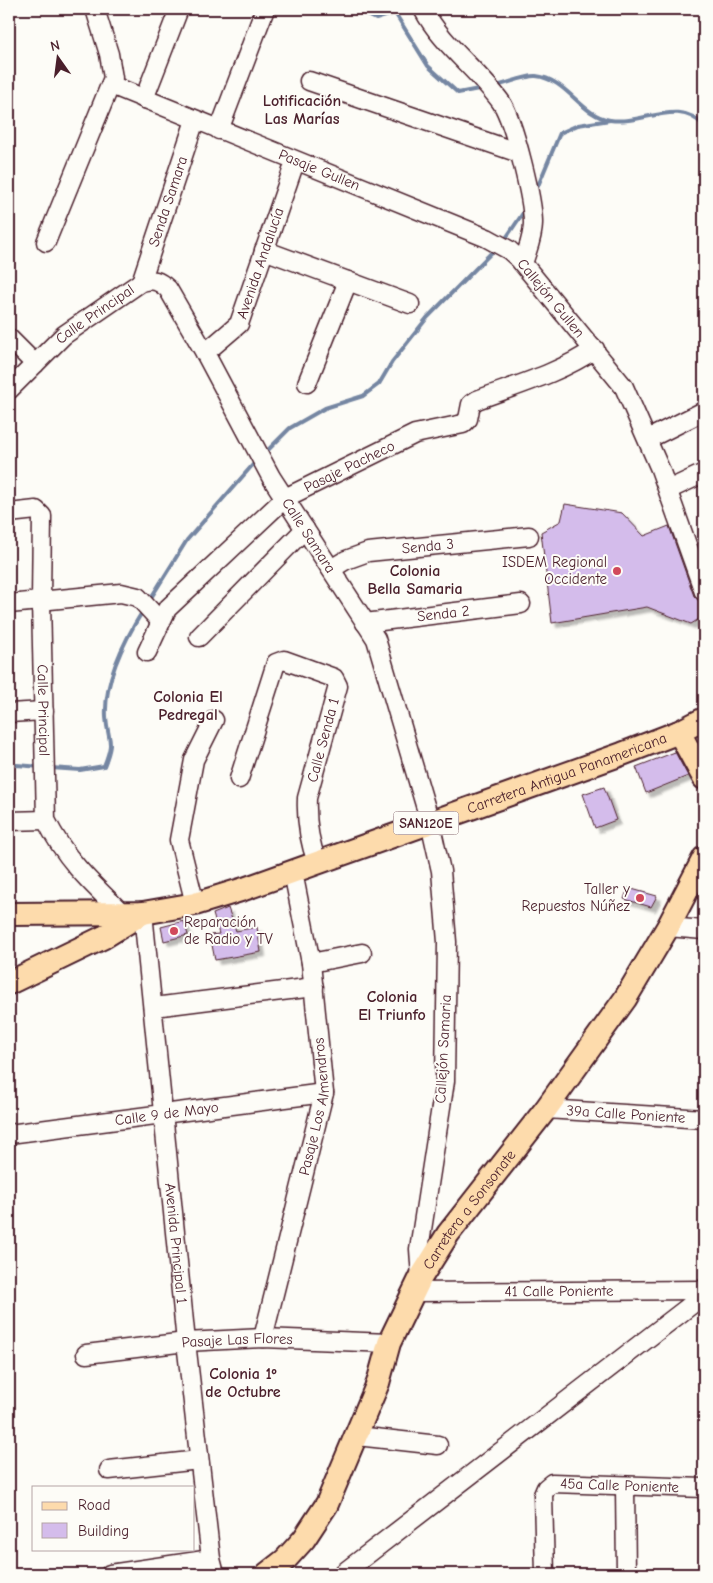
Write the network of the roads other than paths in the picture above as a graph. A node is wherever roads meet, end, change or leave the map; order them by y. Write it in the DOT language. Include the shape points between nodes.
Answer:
graph roads {
  1 [pos="94,9"];
  2 [pos="179,9"];
  3 [pos="265,9"];
  4 [pos="423,9"];
  5 [pos="309,82"];
  6 [pos="111,85"];
  7 [pos="144,99"];
  8 [pos="195,120"];
  9 [pos="219,130"];
  10 [pos="519,153"];
  11 [pos="295,162"];
  12 [pos="46,242"];
  13 [pos="264,250"];
  14 [pos="523,264"];
  15 [pos="348,281"];
  16 [pos="141,282"];
  17 [pos="410,304"];
  18 [pos="9,338"];
  19 [pos="595,349"];
  20 [pos="206,353"];
  21 [pos="35,364"];
  22 [pos="307,383"];
  23 [pos="9,390"];
  24 [pos="704,411"];
  25 [pos="648,439"];
  26 [pos="704,473"];
  27 [pos="668,490"];
  28 [pos="285,498"];
  29 [pos="9,512"];
  30 [pos="305,530"];
  31 [pos="529,536"];
  32 [pos="331,569"];
  33 [pos="704,592"];
  34 [pos="41,601"];
  35 [pos="9,604"];
  36 [pos="521,604"];
  37 [pos="161,622"];
  38 [pos="365,623"];
  39 [pos="199,637"];
  40 [pos="147,652"];
  41 [pos="44,711"];
  42 [pos="9,713"];
  43 [pos="704,719"];
  44 [pos="214,720"];
  45 [pos="680,732"];
  46 [pos="704,778"];
  47 [pos="239,779"];
  48 [pos="46,820"];
  49 [pos="9,821"];
  50 [pos="430,822"];
  51 [pos="704,858"];
  52 [pos="317,862"];
  53 [pos="293,872"];
  54 [pos="195,904"];
  55 [pos="132,913"];
  56 [pos="9,914"];
  57 [pos="668,927"];
  58 [pos="704,930"];
  59 [pos="362,953"];
  60 [pos="311,963"];
  61 [pos="9,983"];
  62 [pos="314,987"];
  63 [pos="154,1008"];
  64 [pos="324,1093"];
  65 [pos="546,1108"];
  66 [pos="164,1114"];
  67 [pos="704,1119"];
  68 [pos="9,1131"];
  69 [pos="418,1284"];
  70 [pos="704,1290"];
  71 [pos="704,1295"];
  72 [pos="263,1338"];
  73 [pos="186,1342"];
  74 [pos="389,1344"];
  75 [pos="86,1354"];
  76 [pos="356,1436"];
  77 [pos="438,1445"];
  78 [pos="199,1460"];
  79 [pos="109,1470"];
  80 [pos="625,1487"];
  81 [pos="704,1488"];
  82 [pos="213,1567"];
  83 [pos="110,1574"];
  84 [pos="267,1574"];
  85 [pos="342,1574"];
  86 [pos="545,1574"];
  87 [pos="626,1574"];
  1 -- 6 [label="street" via="109,54"];
  2 -- 7 [label="street"];
  3 -- 9 [label="street"];
  4 -- 10 [label="street, Callejón Gullen" via="443,39 501,102"];
  5 -- 10 [label="street"];
  6 -- 7 [label="street, Pasaje Gullen"];
  6 -- 12 [label="street"];
  7 -- 8 [label="street, Pasaje Gullen"];
  8 -- 9 [label="street, Pasaje Gullen"];
  8 -- 16 [label="street, Senda Samara"];
  9 -- 11 [label="street, Pasaje Gullen"];
  10 -- 14 [label="street, Callejón Gullen" via="533,222 532,241"];
  11 -- 13 [label="street, Avenida Andalucía"];
  11 -- 14 [label="street, Pasaje Gullen" via="487,238 509,250"];
  13 -- 15 [label="street"];
  13 -- 20 [label="street, Avenida Andalucía" via="239,324"];
  14 -- 19 [label="street, Callejón Gullen"];
  15 -- 17 [label="street"];
  15 -- 22 [label="street"];
  16 -- 20 [label="street, Calle Samara" via="153,279 168,289"];
  16 -- 21 [label="street, Calle Principal" via="64,335"];
  18 -- 21 [label="street"];
  19 -- 25 [label="street, Callejón Gullen" via="624,387"];
  19 -- 28 [label="street, Pasaje Pacheco" via="578,361 478,400 471,404 468,419 463,424 415,434"];
  20 -- 28 [label="street, Calle Samara"];
  21 -- 23 [label="street, Calle Principal"];
  24 -- 25 [label="street"];
  25 -- 27 [label="street, Callejón Gullen"];
  26 -- 27 [label="street"];
  27 -- 33 [label="street, Callejón Gullen"];
  28 -- 30 [label="street, Calle Samara"];
  28 -- 37 [label="street, Pasaje Pacheco" via="167,609"];
  29 -- 34 [label="street, Calle Principal" via="36,510 42,516"];
  30 -- 32 [label="street, Calle Samara"];
  30 -- 39 [label="street"];
  31 -- 32 [label="street, Senda 3" via="368,552"];
  32 -- 38 [label="street, Calle Samara"];
  34 -- 35 [label="street"];
  34 -- 37 [label="street" via="121,593 138,597"];
  34 -- 41 [label="street, Calle Principal"];
  36 -- 38 [label="street, Senda 2"];
  37 -- 40 [label="street, Pasaje Pacheco"];
  38 -- 50 [label="street, Calle Samara" via="376,639"];
  41 -- 42 [label="street"];
  41 -- 48 [label="street, Calle Principal"];
  43 -- 45 [label="main road, Carretera Antigua Panamericana / SAN120E"];
  44 -- 54 [label="street" via="194,760 179,840"];
  45 -- 46 [label="main road"];
  45 -- 50 [label="main road, Carretera Antigua Panamericana / SAN120E"];
  47 -- 52 [label="street, Calle Senda 1" via="276,663 284,660 334,678 338,686 307,798 310,844"];
  48 -- 49 [label="street"];
  48 -- 55 [label="street, Calle Principal" via="74,866"];
  50 -- 52 [label="main road, Carretera Antigua Panamericana / SAN120E"];
  50 -- 69 [label="street, Callejón Samaria" via="441,871 447,942 445,1081 419,1249"];
  51 -- 57 [label="main road, Carretera a Sonsonate"];
  52 -- 53 [label="main road, Carretera Antigua Panamericana / SAN120E"];
  53 -- 54 [label="main road, Carretera Antigua Panamericana / SAN120E"];
  53 -- 60 [label="street, Pasaje Los Almendros"];
  54 -- 55 [label="main road, Carretera Antigua Panamericana / SAN120E"];
  55 -- 56 [label="main road, Carretera Antigua Panamericana / SAN120E"];
  55 -- 61 [label="main road, Carretera Antigua Panamericana / SAN120E" via="104,937"];
  55 -- 63 [label="street, Avenida Principal 1"];
  57 -- 58 [label="street"];
  57 -- 65 [label="main road, Carretera a Sonsonate" via="626,999"];
  59 -- 60 [label="street"];
  60 -- 62 [label="street, Pasaje Los Almendros"];
  62 -- 63 [label="street"];
  62 -- 64 [label="street, Pasaje Los Almendros"];
  63 -- 66 [label="street, Avenida Principal 1"];
  64 -- 66 [label="street, Calle 9 de Mayo"];
  64 -- 72 [label="street, Pasaje Los Almendros"];
  65 -- 67 [label="street, 39a Calle Poniente"];
  65 -- 69 [label="main road, Carretera a Sonsonate" via="448,1234"];
  66 -- 68 [label="street, Calle 9 de Mayo"];
  66 -- 73 [label="street, Avenida Principal 1"];
  69 -- 70 [label="street, 41 Calle Poniente"];
  69 -- 74 [label="main road, Carretera a Sonsonate"];
  71 -- 85 [label="street"];
  72 -- 73 [label="street, Pasaje Las Flores"];
  72 -- 74 [label="street, Pasaje Las Flores"];
  73 -- 75 [label="street, Pasaje Las Flores"];
  73 -- 78 [label="street, Avenida Principal 1"];
  74 -- 76 [label="main road, Carretera a Sonsonate" via="378,1383"];
  76 -- 77 [label="street"];
  76 -- 84 [label="main road, Carretera a Sonsonate" via="316,1524 285,1560"];
  78 -- 79 [label="street"];
  78 -- 82 [label="street, Avenida Principal 1"];
  80 -- 81 [label="street, 45a Calle Poniente"];
  80 -- 86 [label="street, 45a Calle Poniente" via="559,1482 546,1488 543,1495"];
  80 -- 87 [label="street"];
  82 -- 83 [label="street"];
}
